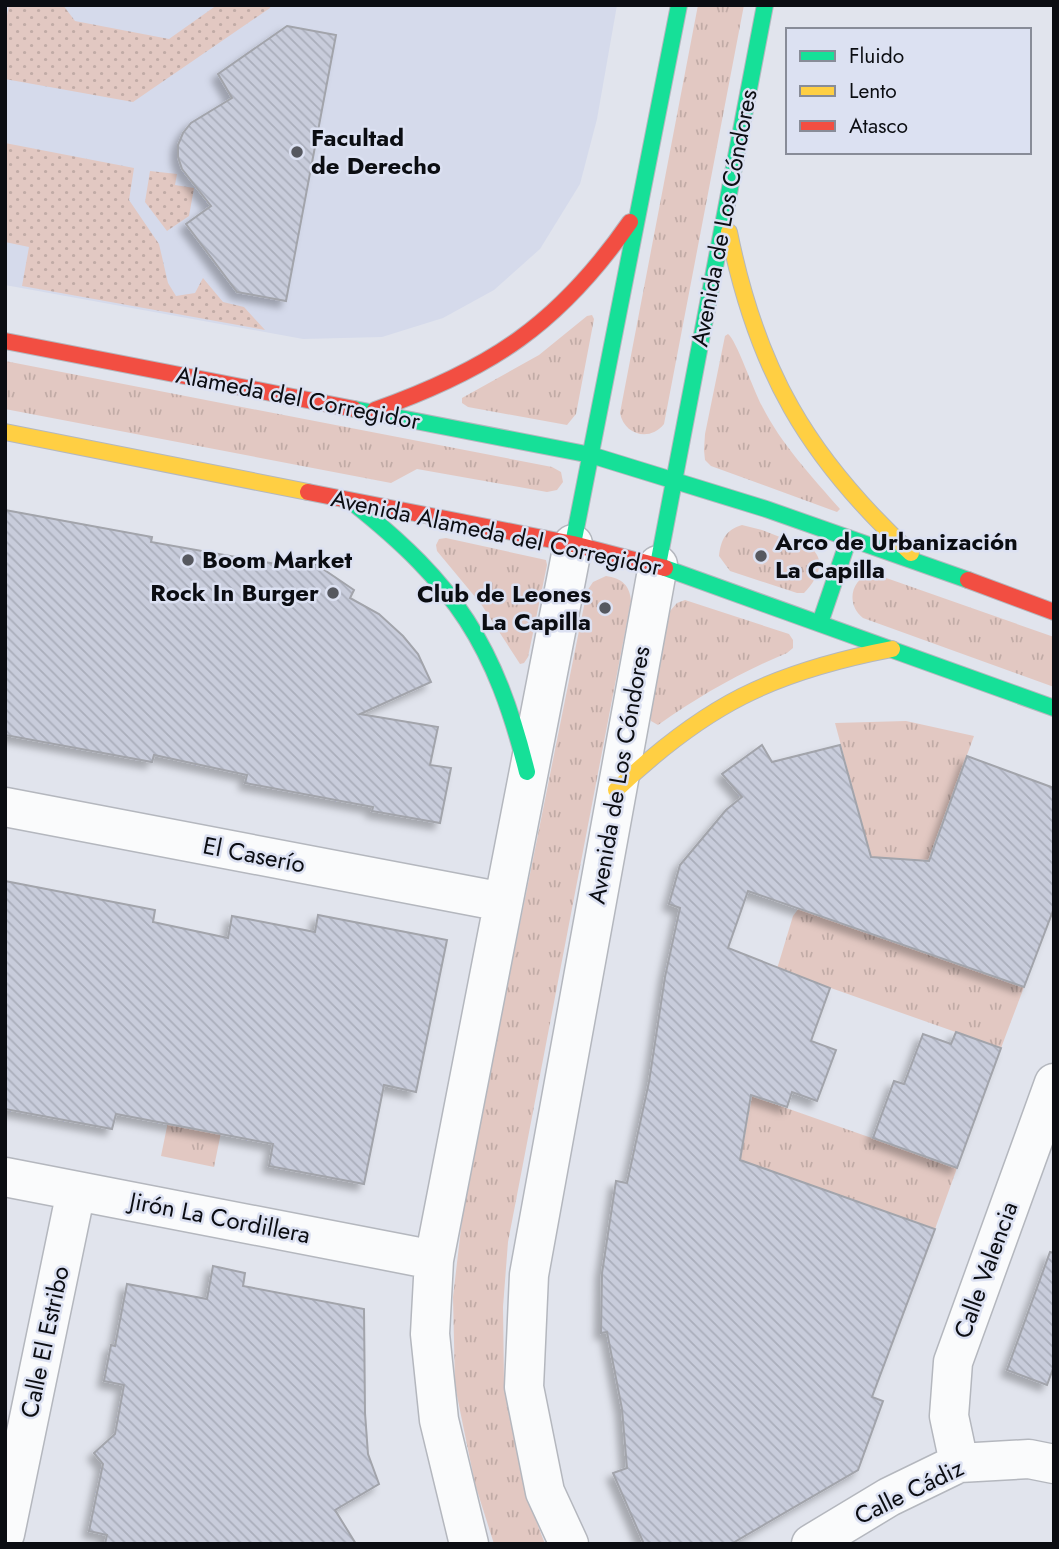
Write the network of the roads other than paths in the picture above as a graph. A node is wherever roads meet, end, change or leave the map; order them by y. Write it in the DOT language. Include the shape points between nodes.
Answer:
graph roads {
  1 [pos="679,5"];
  2 [pos="765,5"];
  3 [pos="640,206"];
  4 [pos="725,210"];
  5 [pos="5,341"];
  6 [pos="372,411"];
  7 [pos="5,432"];
  8 [pos="591,455"];
  9 [pos="674,478"];
  10 [pos="348,500"];
  11 [pos="849,538"];
  12 [pos="573,544"];
  13 [pos="658,565"];
  14 [pos="926,565"];
  15 [pos="1054,612"];
  16 [pos="820,623"];
  17 [pos="893,649"];
  18 [pos="1054,708"];
  19 [pos="527,772"];
  20 [pos="616,790"];
  21 [pos="5,807"];
  22 [pos="503,902"];
  23 [pos="1053,1089"];
  24 [pos="5,1177"];
  25 [pos="76,1191"];
  26 [pos="435,1260"];
  27 [pos="959,1462"];
  28 [pos="1054,1464"];
  29 [pos="5,1534"];
  30 [pos="469,1544"];
  31 [pos="569,1544"];
  32 [pos="811,1544"];
  1 -- 3 [label="main road"];
  2 -- 4 [label="main road, Avenida de Los Cóndores"];
  3 -- 6 [label="main road" via="593,274 534,332 459,379"];
  3 -- 8 [label="main road"];
  4 -- 9 [label="main road, Avenida de Los Cóndores"];
  4 -- 14 [label="main road" via="746,309 786,402 846,489 883,529"];
  5 -- 6 [label="main road, Alameda del Corregidor"];
  6 -- 8 [label="main road, Alameda del Corregidor"];
  7 -- 10 [label="main road, Avenida Alameda del Corregidor"];
  8 -- 9 [label="main road"];
  8 -- 12 [label="main road"];
  9 -- 11 [label="main road"];
  9 -- 13 [label="main road, Avenida de Los Cóndores"];
  10 -- 12 [label="main road, Avenida Alameda del Corregidor"];
  10 -- 19 [label="main road" via="424,563 454,599 501,681"];
  11 -- 14 [label="main road"];
  11 -- 16 [label="main road"];
  12 -- 13 [label="main road, Avenida Alameda del Corregidor"];
  12 -- 19 [label="street"];
  13 -- 16 [label="main road, Avenida Alameda del Corregidor"];
  13 -- 20 [label="street, Avenida de Los Cóndores"];
  14 -- 15 [label="main road"];
  16 -- 17 [label="main road, Avenida Alameda del Corregidor"];
  17 -- 18 [label="main road, Avenida Alameda del Corregidor"];
  17 -- 20 [label="main road" via="844,657 748,692 689,727"];
  19 -- 22 [label="street"];
  20 -- 31 [label="street, Avenida de Los Cóndores" via="529,1275 524,1387 545,1492"];
  21 -- 22 [label="street, El Caserío"];
  22 -- 26 [label="street"];
  23 -- 27 [label="street, Calle Valencia" via="953,1362 948,1416"];
  24 -- 25 [label="street, Jirón La Cordillera"];
  25 -- 26 [label="street, Jirón La Cordillera"];
  25 -- 29 [label="street, Calle El Estribo"];
  26 -- 30 [label="street" via="430,1334 439,1420"];
  27 -- 28 [label="street, Calle Cádiz" via="1029,1459"];
  27 -- 32 [label="street, Calle Cádiz"];
}
